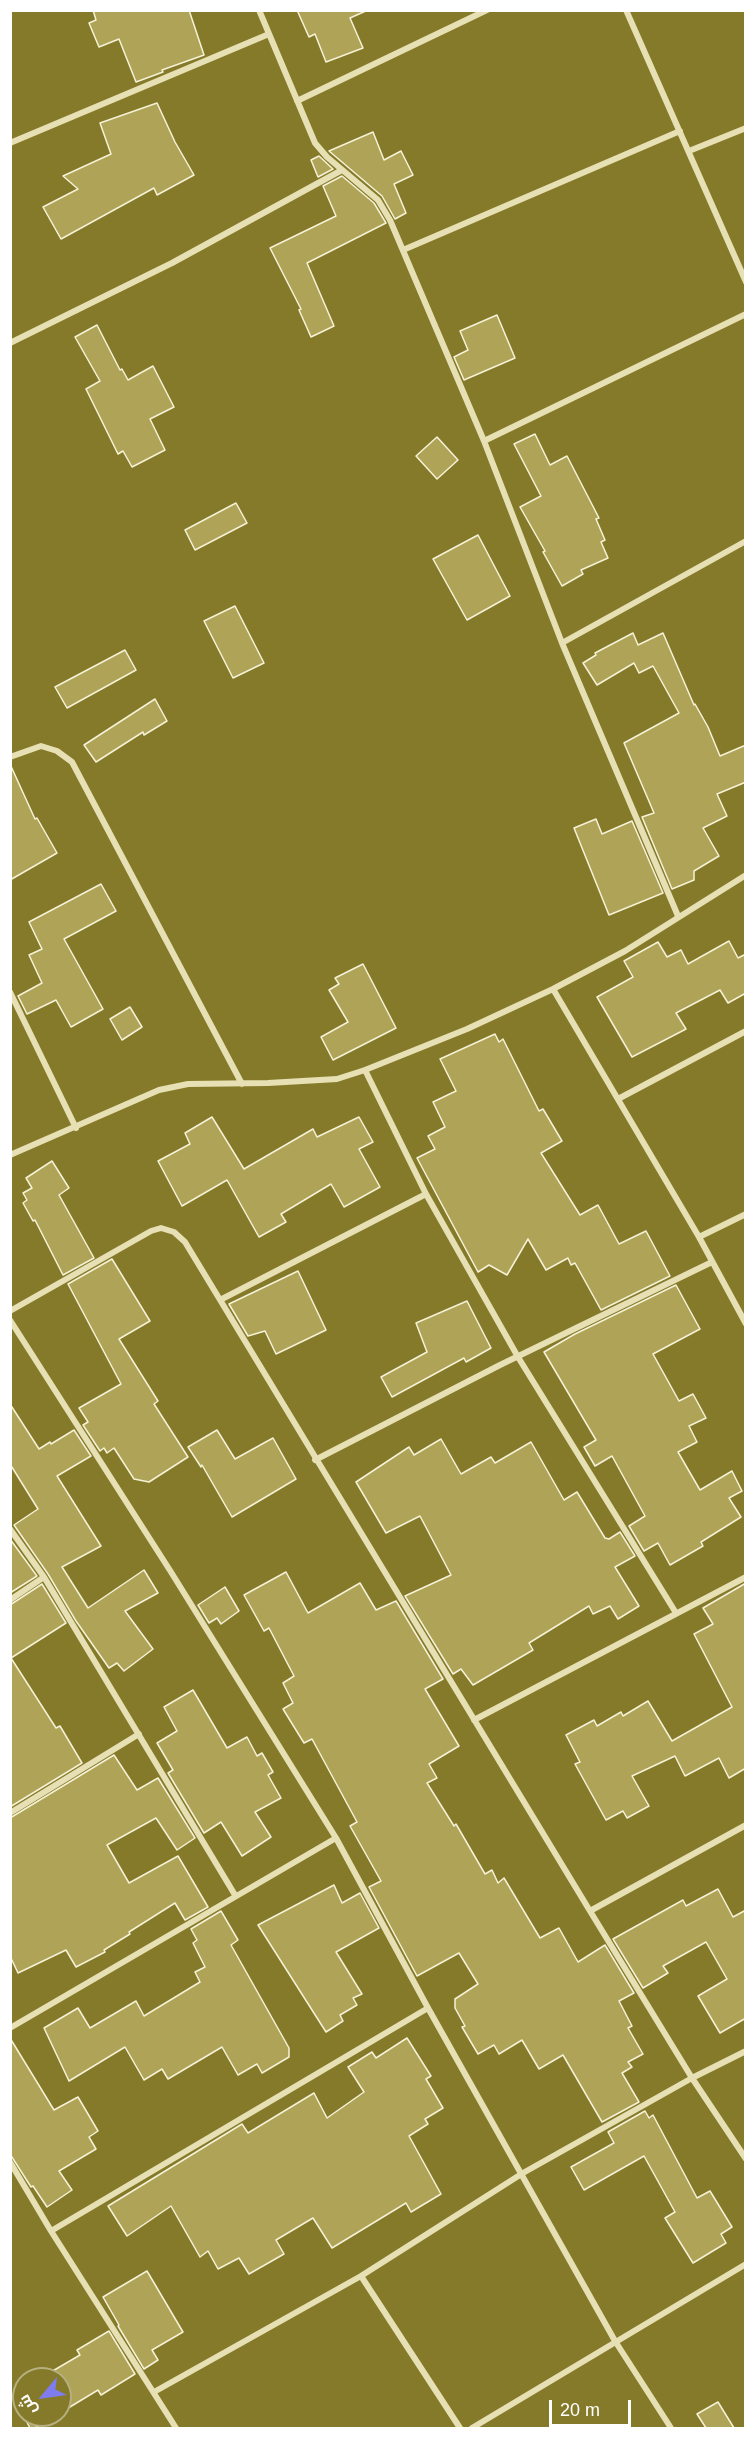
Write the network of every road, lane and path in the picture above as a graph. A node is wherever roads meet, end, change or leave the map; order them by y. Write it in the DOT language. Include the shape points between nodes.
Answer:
graph roads {
  1 [pos="259,10"];
  2 [pos="487,10"];
  3 [pos="626,10"];
  4 [pos="269,34"];
  5 [pos="297,101"];
  6 [pos="746,128"];
  7 [pos="680,131"];
  8 [pos="10,143"];
  9 [pos="688,151"];
  10 [pos="342,170"];
  11 [pos="403,250"];
  12 [pos="746,282"];
  13 [pos="746,314"];
  14 [pos="10,343"];
  15 [pos="484,441"];
  16 [pos="746,541"];
  17 [pos="562,643"];
  18 [pos="10,757"];
  19 [pos="746,875"];
  20 [pos="678,916"];
  21 [pos="553,989"];
  22 [pos="10,992"];
  23 [pos="746,1031"];
  24 [pos="365,1070"];
  25 [pos="242,1084"];
  26 [pos="618,1099"];
  27 [pos="76,1128"];
  28 [pos="10,1155"];
  29 [pos="426,1194"];
  30 [pos="746,1214"];
  31 [pos="699,1237"];
  32 [pos="712,1262"];
  33 [pos="220,1300"];
  34 [pos="10,1311"];
  35 [pos="10,1320"];
  36 [pos="746,1324"];
  37 [pos="518,1357"];
  38 [pos="315,1460"];
  39 [pos="10,1529"];
  40 [pos="44,1577"];
  41 [pos="746,1577"];
  42 [pos="10,1600"];
  43 [pos="676,1613"];
  44 [pos="474,1720"];
  45 [pos="139,1734"];
  46 [pos="10,1814"];
  47 [pos="746,1825"];
  48 [pos="336,1838"];
  49 [pos="235,1895"];
  50 [pos="590,1911"];
  51 [pos="428,2008"];
  52 [pos="10,2028"];
  53 [pos="746,2051"];
  54 [pos="692,2078"];
  55 [pos="746,2158"];
  56 [pos="10,2162"];
  57 [pos="523,2173"];
  58 [pos="51,2231"];
  59 [pos="746,2264"];
  60 [pos="361,2276"];
  61 [pos="615,2341"];
  62 [pos="154,2392"];
  63 [pos="176,2428"];
  64 [pos="460,2428"];
  65 [pos="472,2428"];
  66 [pos="671,2428"];
  1 -- 4 [label="street"];
  2 -- 5 [label="street"];
  3 -- 7 [label="street"];
  4 -- 5 [label="street"];
  4 -- 8 [label="street"];
  5 -- 10 [label="street" via="315,143"];
  6 -- 9 [label="street"];
  7 -- 9 [label="street"];
  7 -- 11 [label="street"];
  9 -- 12 [label="street"];
  10 -- 11 [label="street" via="378,200"];
  10 -- 14 [label="street" via="172,262"];
  11 -- 15 [label="street"];
  13 -- 15 [label="street"];
  15 -- 17 [label="street"];
  16 -- 17 [label="street"];
  17 -- 20 [label="street"];
  18 -- 25 [label="street" via="41,746 72,762"];
  19 -- 20 [label="street"];
  20 -- 21 [label="street" via="625,951"];
  21 -- 24 [label="street"];
  21 -- 26 [label="street"];
  22 -- 27 [label="street"];
  23 -- 26 [label="street"];
  24 -- 25 [label="street" via="337,1079"];
  24 -- 29 [label="street"];
  25 -- 27 [label="street" via="188,1084 159,1090"];
  26 -- 31 [label="street"];
  27 -- 28 [label="street"];
  29 -- 33 [label="street"];
  29 -- 37 [label="street"];
  30 -- 31 [label="street"];
  31 -- 32 [label="street"];
  32 -- 36 [label="street"];
  32 -- 37 [label="street"];
  33 -- 34 [label="street" via="185,1242 174,1232 161,1228 140,1236"];
  33 -- 38 [label="street"];
  35 -- 48 [label="street"];
  37 -- 38 [label="street"];
  37 -- 43 [label="street"];
  38 -- 44 [label="street"];
  39 -- 40 [label="street"];
  40 -- 42 [label="street"];
  40 -- 45 [label="street"];
  41 -- 43 [label="street"];
  43 -- 44 [label="street"];
  44 -- 50 [label="street"];
  45 -- 46 [label="street"];
  45 -- 49 [label="street"];
  47 -- 50 [label="street"];
  48 -- 49 [label="street"];
  48 -- 51 [label="street"];
  49 -- 52 [label="street"];
  50 -- 54 [label="street"];
  51 -- 57 [label="street"];
  51 -- 58 [label="street"];
  53 -- 54 [label="street"];
  54 -- 55 [label="street"];
  54 -- 57 [label="street"];
  56 -- 58 [label="street"];
  57 -- 60 [label="street"];
  57 -- 61 [label="street"];
  58 -- 62 [label="street"];
  59 -- 61 [label="street"];
  60 -- 62 [label="street"];
  60 -- 64 [label="street"];
  61 -- 65 [label="street"];
  61 -- 66 [label="street"];
  62 -- 63 [label="street"];
}
